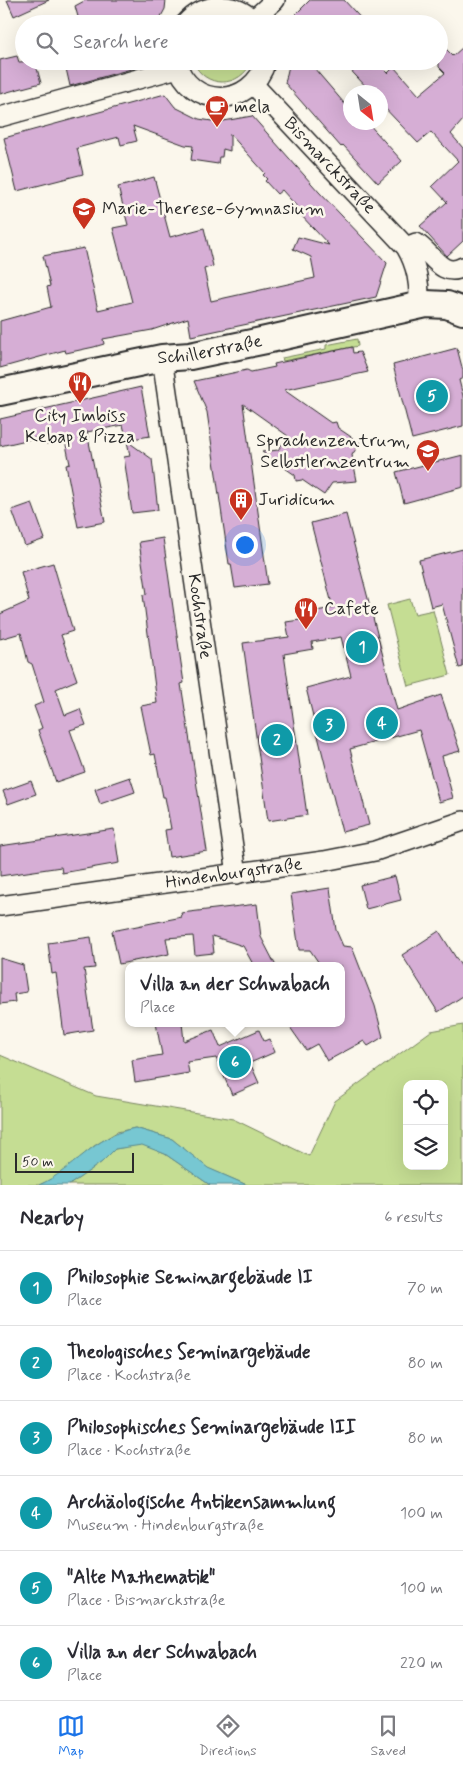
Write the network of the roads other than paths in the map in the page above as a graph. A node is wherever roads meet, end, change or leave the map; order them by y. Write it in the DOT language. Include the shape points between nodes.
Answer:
graph roads {
  1 [pos="275,0"];
  2 [pos="190,12"];
  3 [pos="247,15"];
  4 [pos="261,15"];
  5 [pos="157,70"];
  6 [pos="180,70"];
  7 [pos="263,70"];
  8 [pos="253,84"];
  9 [pos="0,117"];
  10 [pos="406,247"];
  11 [pos="455,268"];
  12 [pos="419,306"];
  13 [pos="463,312"];
  14 [pos="162,358"];
  15 [pos="0,392"];
  16 [pos="463,821"];
  17 [pos="237,874"];
  18 [pos="0,906"];
  1 -- 4 [label="street"];
  2 -- 3 [label="street" via="226,7"];
  5 -- 9 [label="street"];
  6 -- 8 [label="street" via="189,86 208,96 230,97"];
  7 -- 8 [label="street"];
  8 -- 10 [label="street, Bismarckstraße"];
  10 -- 11 [label="street" via="420,245 438,265"];
  10 -- 12 [label="street, Bismarckstraße" via="415,264"];
  12 -- 13 [label="street" via="447,304"];
  12 -- 14 [label="street, Schillerstraße" via="197,354"];
  14 -- 15 [label="street, Schillerstraße"];
  14 -- 17 [label="street, Kochstraße"];
  16 -- 17 [label="street, Hindenburgstraße" via="375,851"];
  17 -- 18 [label="street, Hindenburgstraße"];
}
